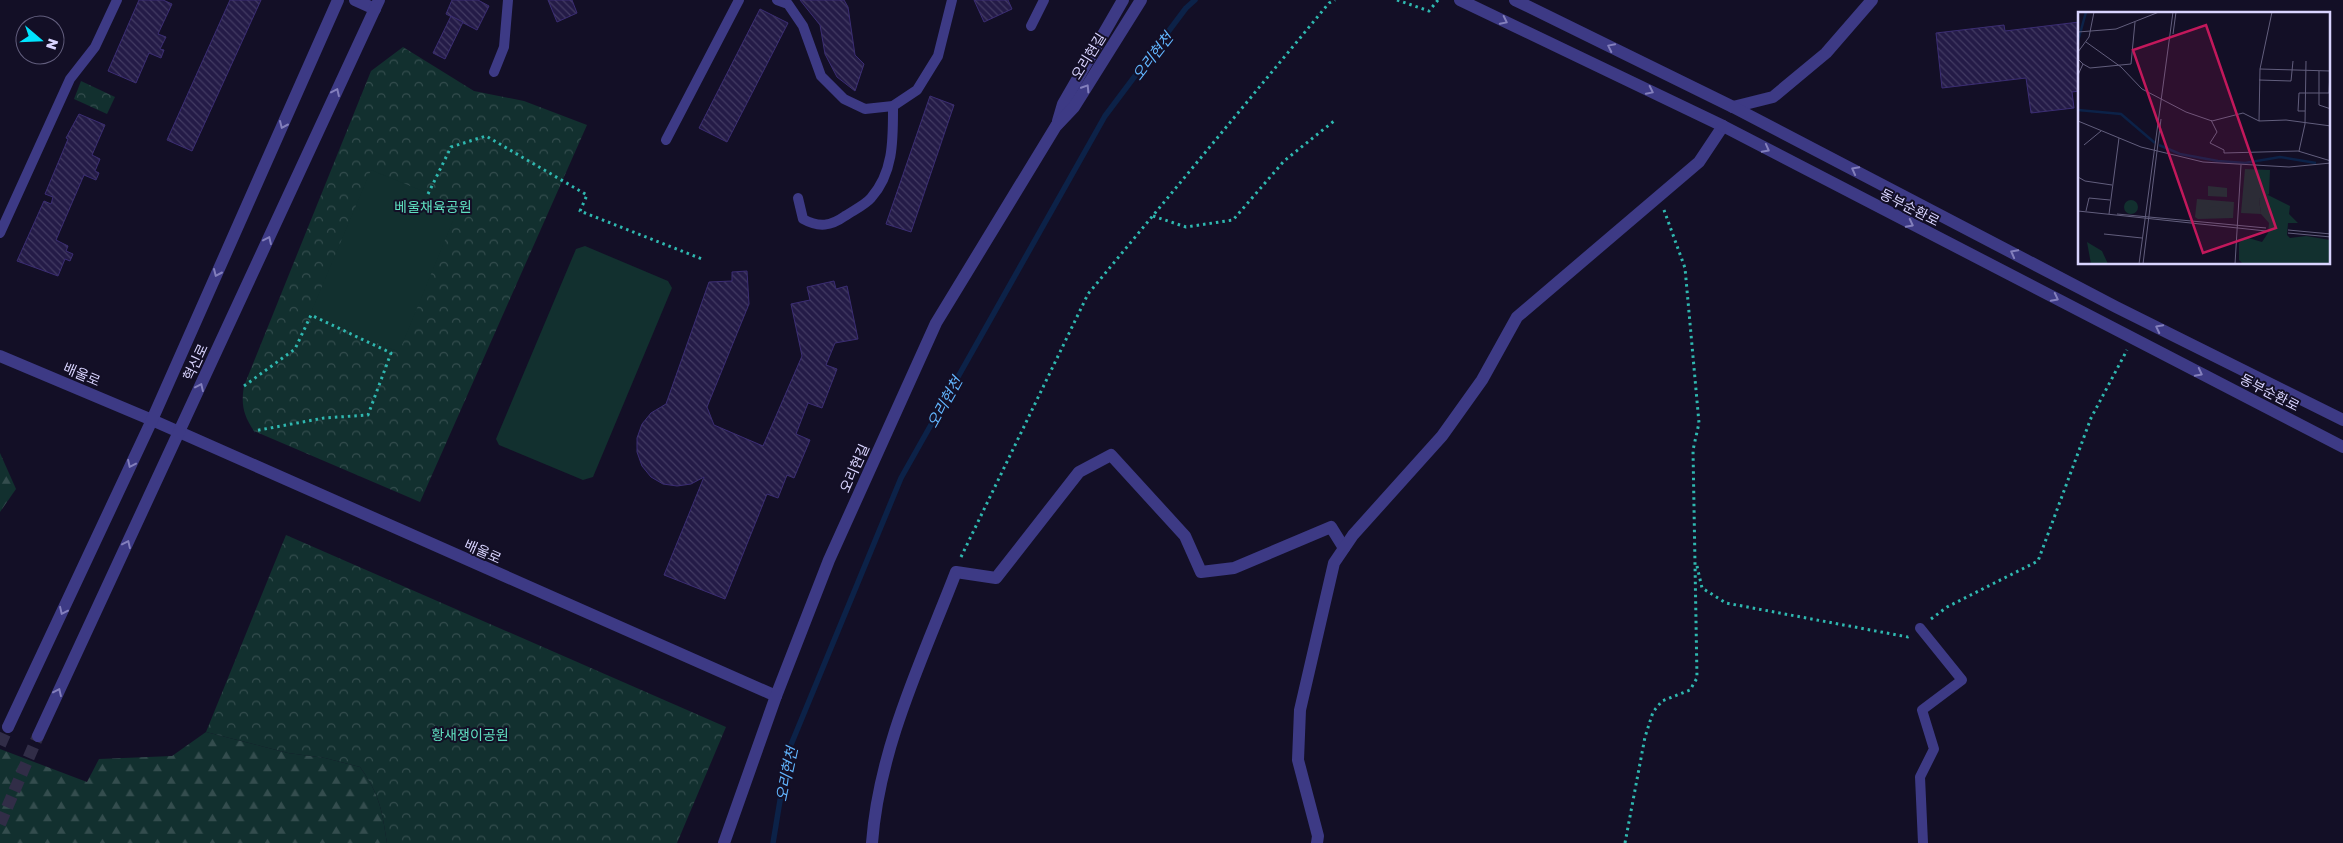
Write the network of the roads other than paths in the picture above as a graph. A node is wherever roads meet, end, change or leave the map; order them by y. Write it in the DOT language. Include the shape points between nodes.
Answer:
graph roads {
  1 [pos="117,0"];
  2 [pos="338,0"];
  3 [pos="355,0"];
  4 [pos="508,0"];
  5 [pos="738,0"];
  6 [pos="777,0"];
  7 [pos="952,0"];
  8 [pos="1044,0"];
  9 [pos="1123,0"];
  10 [pos="1141,0"];
  11 [pos="1460,0"];
  12 [pos="1514,0"];
  13 [pos="1872,0"];
  14 [pos="377,5"];
  15 [pos="1031,26"];
  16 [pos="494,72"];
  17 [pos="893,106"];
  18 [pos="1733,107"];
  19 [pos="1056,126"];
  20 [pos="1723,126"];
  21 [pos="666,140"];
  22 [pos="798,198"];
  23 [pos="0,233"];
  24 [pos="0,356"];
  25 [pos="152,420"];
  26 [pos="2343,420"];
  27 [pos="179,432"];
  28 [pos="2343,447"];
  29 [pos="1344,548"];
  30 [pos="1920,628"];
  31 [pos="776,696"];
  32 [pos="8,727"];
  33 [pos="38,736"];
  34 [pos="724,843"];
  35 [pos="872,843"];
  36 [pos="1317,843"];
  37 [pos="1923,843"];
  1 -- 23 [label="lane" via="95,47 70,78"];
  2 -- 25 [label="street, 혁신로, one-way"];
  3 -- 14 [label="street"];
  4 -- 16 [label="lane" via="504,47"];
  5 -- 21 [label="lane"];
  6 -- 17 [label="lane" via="788,4 803,26 821,76 844,99 865,109"];
  7 -- 17 [label="lane" via="938,56 918,90"];
  8 -- 15 [label="lane"];
  9 -- 19 [label="street, 오리현길" via="1063,104"];
  19 -- 10 [label="street, 오리현길, one-way" via="1074,106"];
  11 -- 20 [label="street, 동부순환로, one-way"];
  18 -- 12 [label="street, 동부순환로, one-way"];
  13 -- 18 [label="street" via="1826,53 1774,97"];
  27 -- 14 [label="street, 혁신로, one-way"];
  17 -- 22 [label="lane" via="892,153 884,180 870,199 834,224 815,226 803,219"];
  18 -- 20 [label="street"];
  26 -- 18 [label="street, 동부순환로, one-way" via="2116,307"];
  19 -- 31 [label="street, 오리현길" via="936,323 829,560"];
  20 -- 28 [label="street, 동부순환로, one-way"];
  20 -- 29 [label="street" via="1699,162 1517,317 1482,380 1442,436"];
  24 -- 25 [label="street, 배울로"];
  25 -- 27 [label="street, 배울로"];
  25 -- 32 [label="street, 혁신로, one-way"];
  27 -- 31 [label="street, 배울로"];
  33 -- 27 [label="street, 혁신로, one-way"];
  29 -- 35 [label="street" via="1331,527 1234,568 1201,572 1185,536 1111,455 1079,472 996,578 956,572 891,739"];
  29 -- 36 [label="street" via="1334,563 1300,710 1298,760 1318,836"];
  30 -- 37 [label="lane" via="1962,680 1922,710 1934,749 1920,778"];
  31 -- 34 [label="street, 오리현길"];
}
